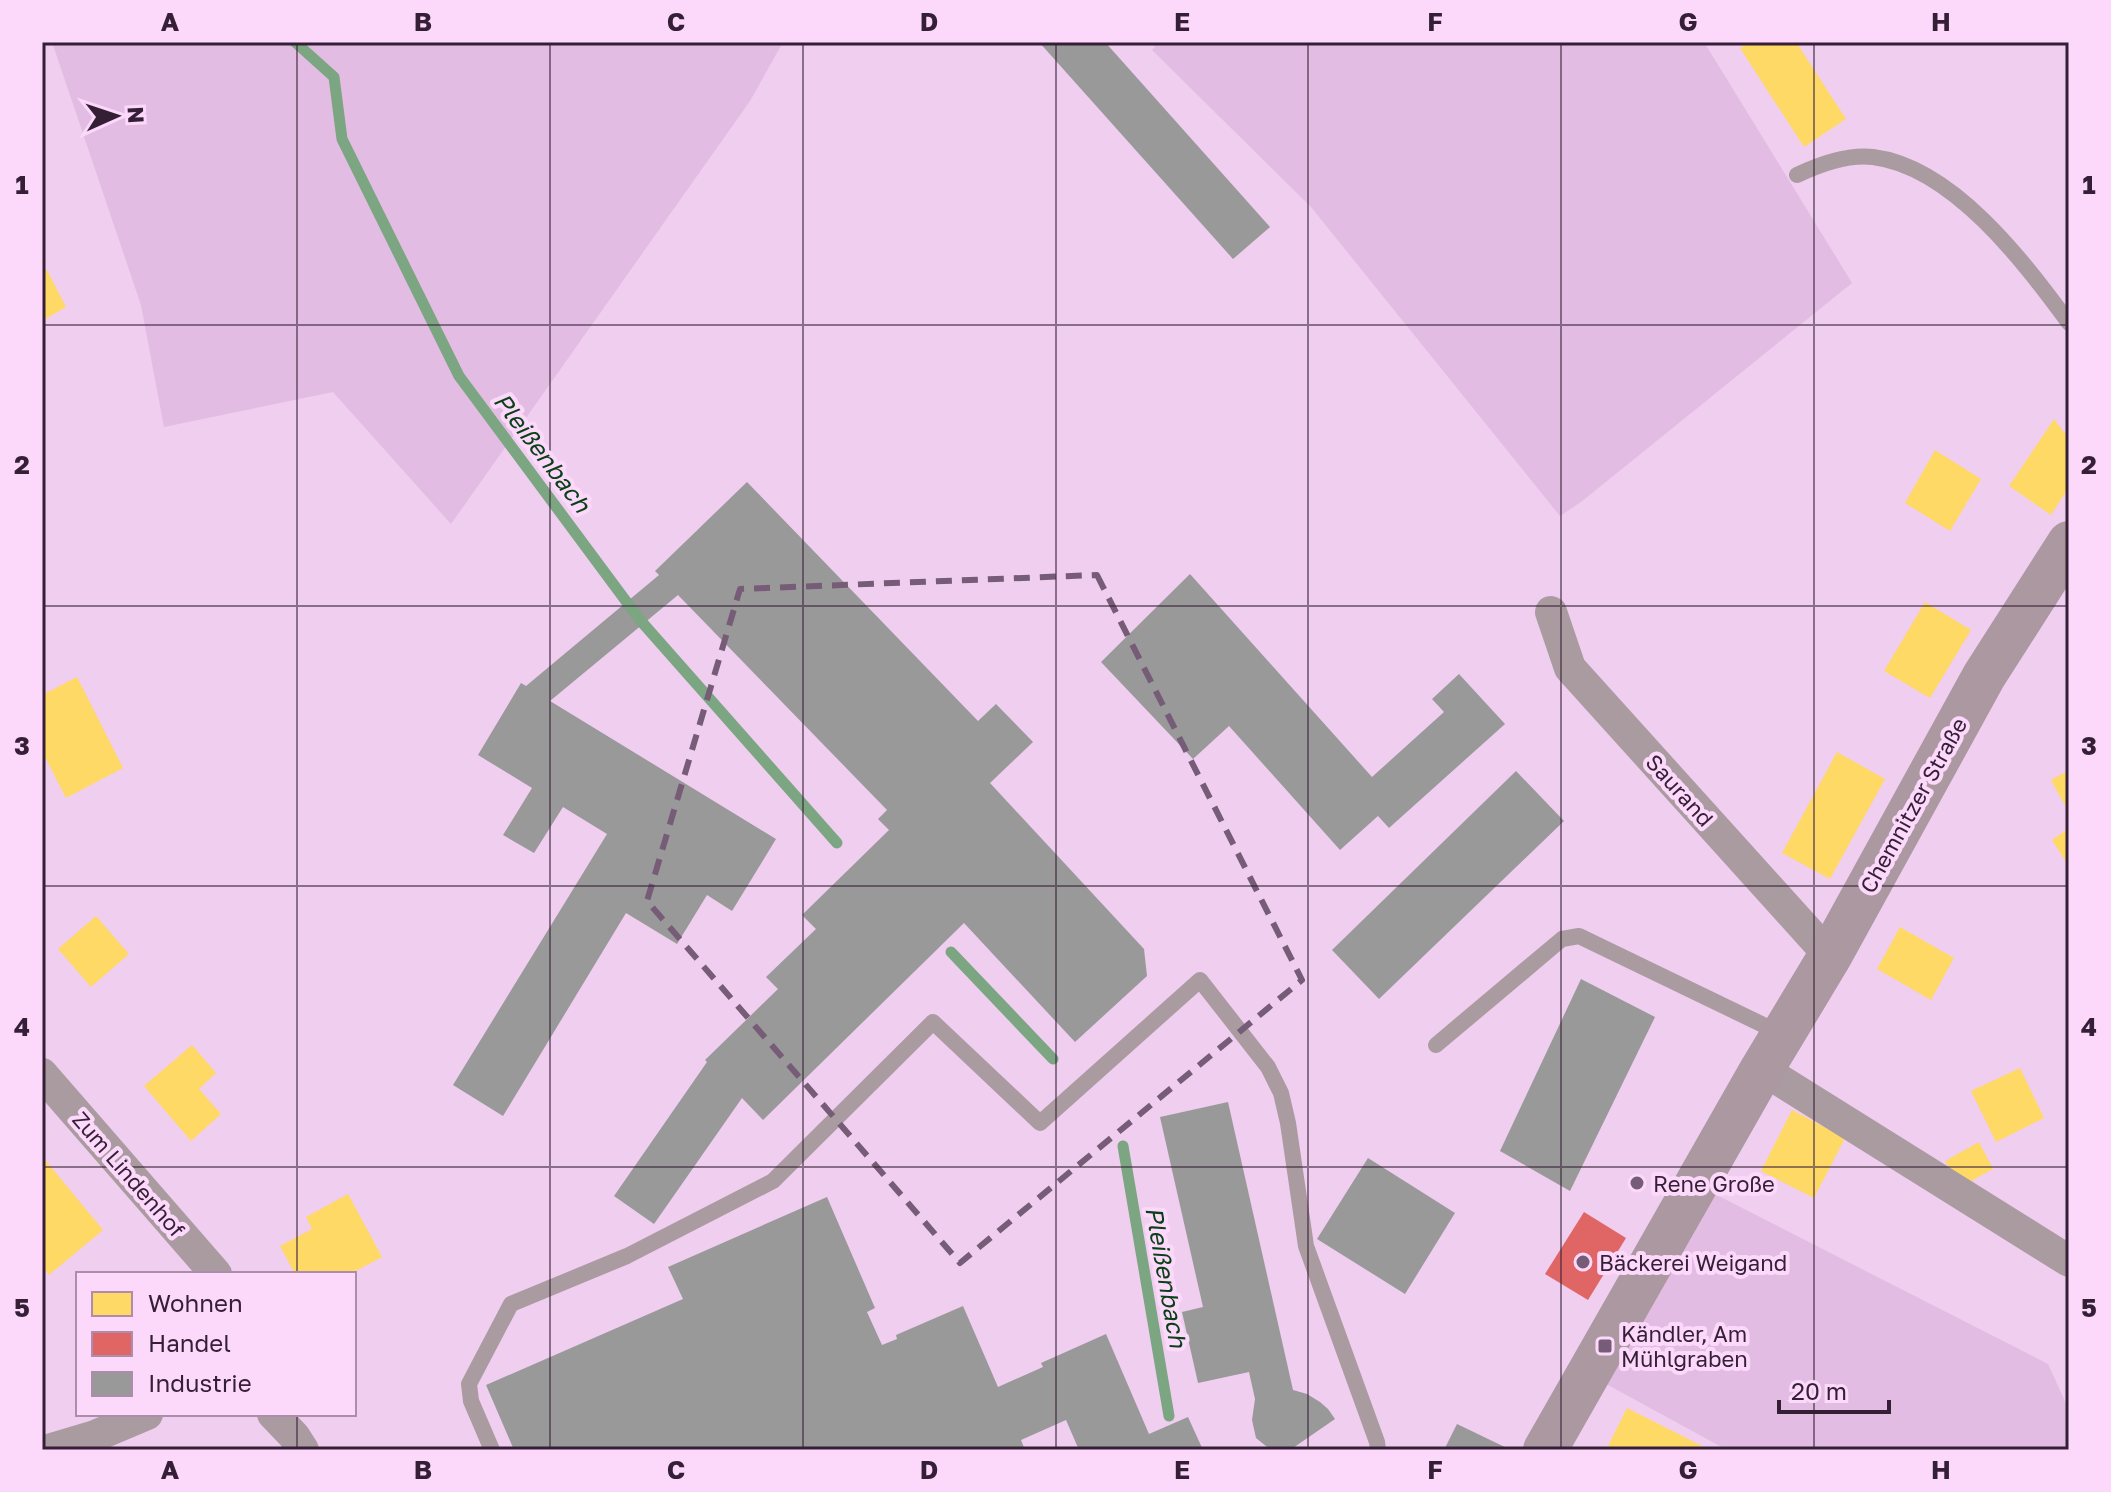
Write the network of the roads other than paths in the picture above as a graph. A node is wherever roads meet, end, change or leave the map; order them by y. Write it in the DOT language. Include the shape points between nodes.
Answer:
graph roads {
  1 [pos="1797,175"];
  2 [pos="2069,323"];
  3 [pos="2069,543"];
  4 [pos="1551,612"];
  5 [pos="1830,956"];
  6 [pos="1436,1045"];
  7 [pos="1773,1052"];
  8 [pos="42,1074"];
  9 [pos="2069,1261"];
  10 [pos="214,1272"];
  11 [pos="142,1416"];
  12 [pos="275,1416"];
  13 [pos="48,1450"];
  14 [pos="303,1450"];
  15 [pos="492,1450"];
  16 [pos="1378,1450"];
  17 [pos="1545,1450"];
  1 -- 2 [label="lane" via="1820,164 1872,157 1937,181 1996,233"];
  3 -- 5 [label="main road, Chemnitzer Straße" via="1984,676"];
  4 -- 5 [label="street, Saurand" via="1570,668"];
  5 -- 7 [label="main road, Chemnitzer Straße"];
  6 -- 7 [label="lane" via="1562,939 1579,936"];
  7 -- 9 [label="street"];
  7 -- 17 [label="main road, Chemnitzer Straße"];
  8 -- 10 [label="street, Zum Lindenhof"];
  11 -- 13 [label="street"];
  12 -- 14 [label="street"];
  15 -- 16 [label="lane" via="469,1384 511,1304 627,1256 773,1181 933,1022 1040,1123 1200,980 1268,1067 1281,1093 1306,1246"];
}
